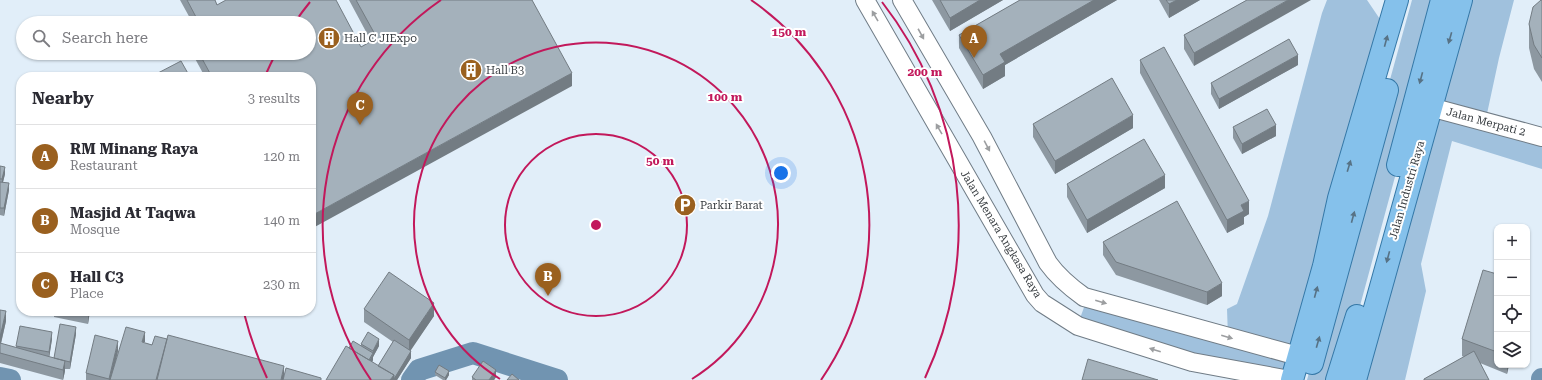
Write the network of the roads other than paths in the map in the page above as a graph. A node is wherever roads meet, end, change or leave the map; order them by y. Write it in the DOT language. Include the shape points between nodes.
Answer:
graph roads {
  1 [pos="865,0"];
  2 [pos="902,0"];
  3 [pos="1397,0"];
  4 [pos="1412,0"];
  5 [pos="1442,0"];
  6 [pos="1461,0"];
  7 [pos="1387,92"];
  8 [pos="1423,105"];
  9 [pos="1542,137"];
  10 [pos="1331,267"];
  11 [pos="1055,273"];
  12 [pos="1079,293"];
  13 [pos="1034,295"];
  14 [pos="1069,320"];
  15 [pos="1351,339"];
  16 [pos="1298,356"];
  17 [pos="1357,374"];
  18 [pos="1291,380"];
  19 [pos="1308,380"];
  20 [pos="1337,380"];
  13 -- 1 [label="street, Jalan Menara Angkasa Raya, one-way"];
  2 -- 11 [label="street, one-way" via="982,137"];
  10 -- 3 [label="main road, one-way" via="1339,198"];
  4 -- 7 [label="main road"];
  5 -- 8 [label="main road, Jalan Industri Raya, one-way"];
  6 -- 8 [label="main road, Jalan Industri Raya, one-way"];
  7 -- 8 [label="main road"];
  10 -- 7 [label="main road, one-way"];
  8 -- 9 [label="street, Jalan Merpati 2"];
  8 -- 15 [label="main road, Jalan Industri Raya"];
  8 -- 17 [label="main road, Jalan Industri Raya, one-way"];
  16 -- 10 [label="main road, one-way"];
  19 -- 10 [label="main road, one-way"];
  11 -- 12 [label="street"];
  11 -- 13 [label="street"];
  12 -- 14 [label="street"];
  12 -- 16 [label="street, one-way" via="1084,297"];
  13 -- 14 [label="street, Jalan Menara Angkasa Raya"];
  18 -- 14 [label="street, Jalan Menara Angkasa Raya, one-way" via="1192,362 1078,326"];
  15 -- 17 [label="main road"];
  15 -- 20 [label="main road, Jalan Industri Raya"];
  16 -- 18 [label="main road"];
}
